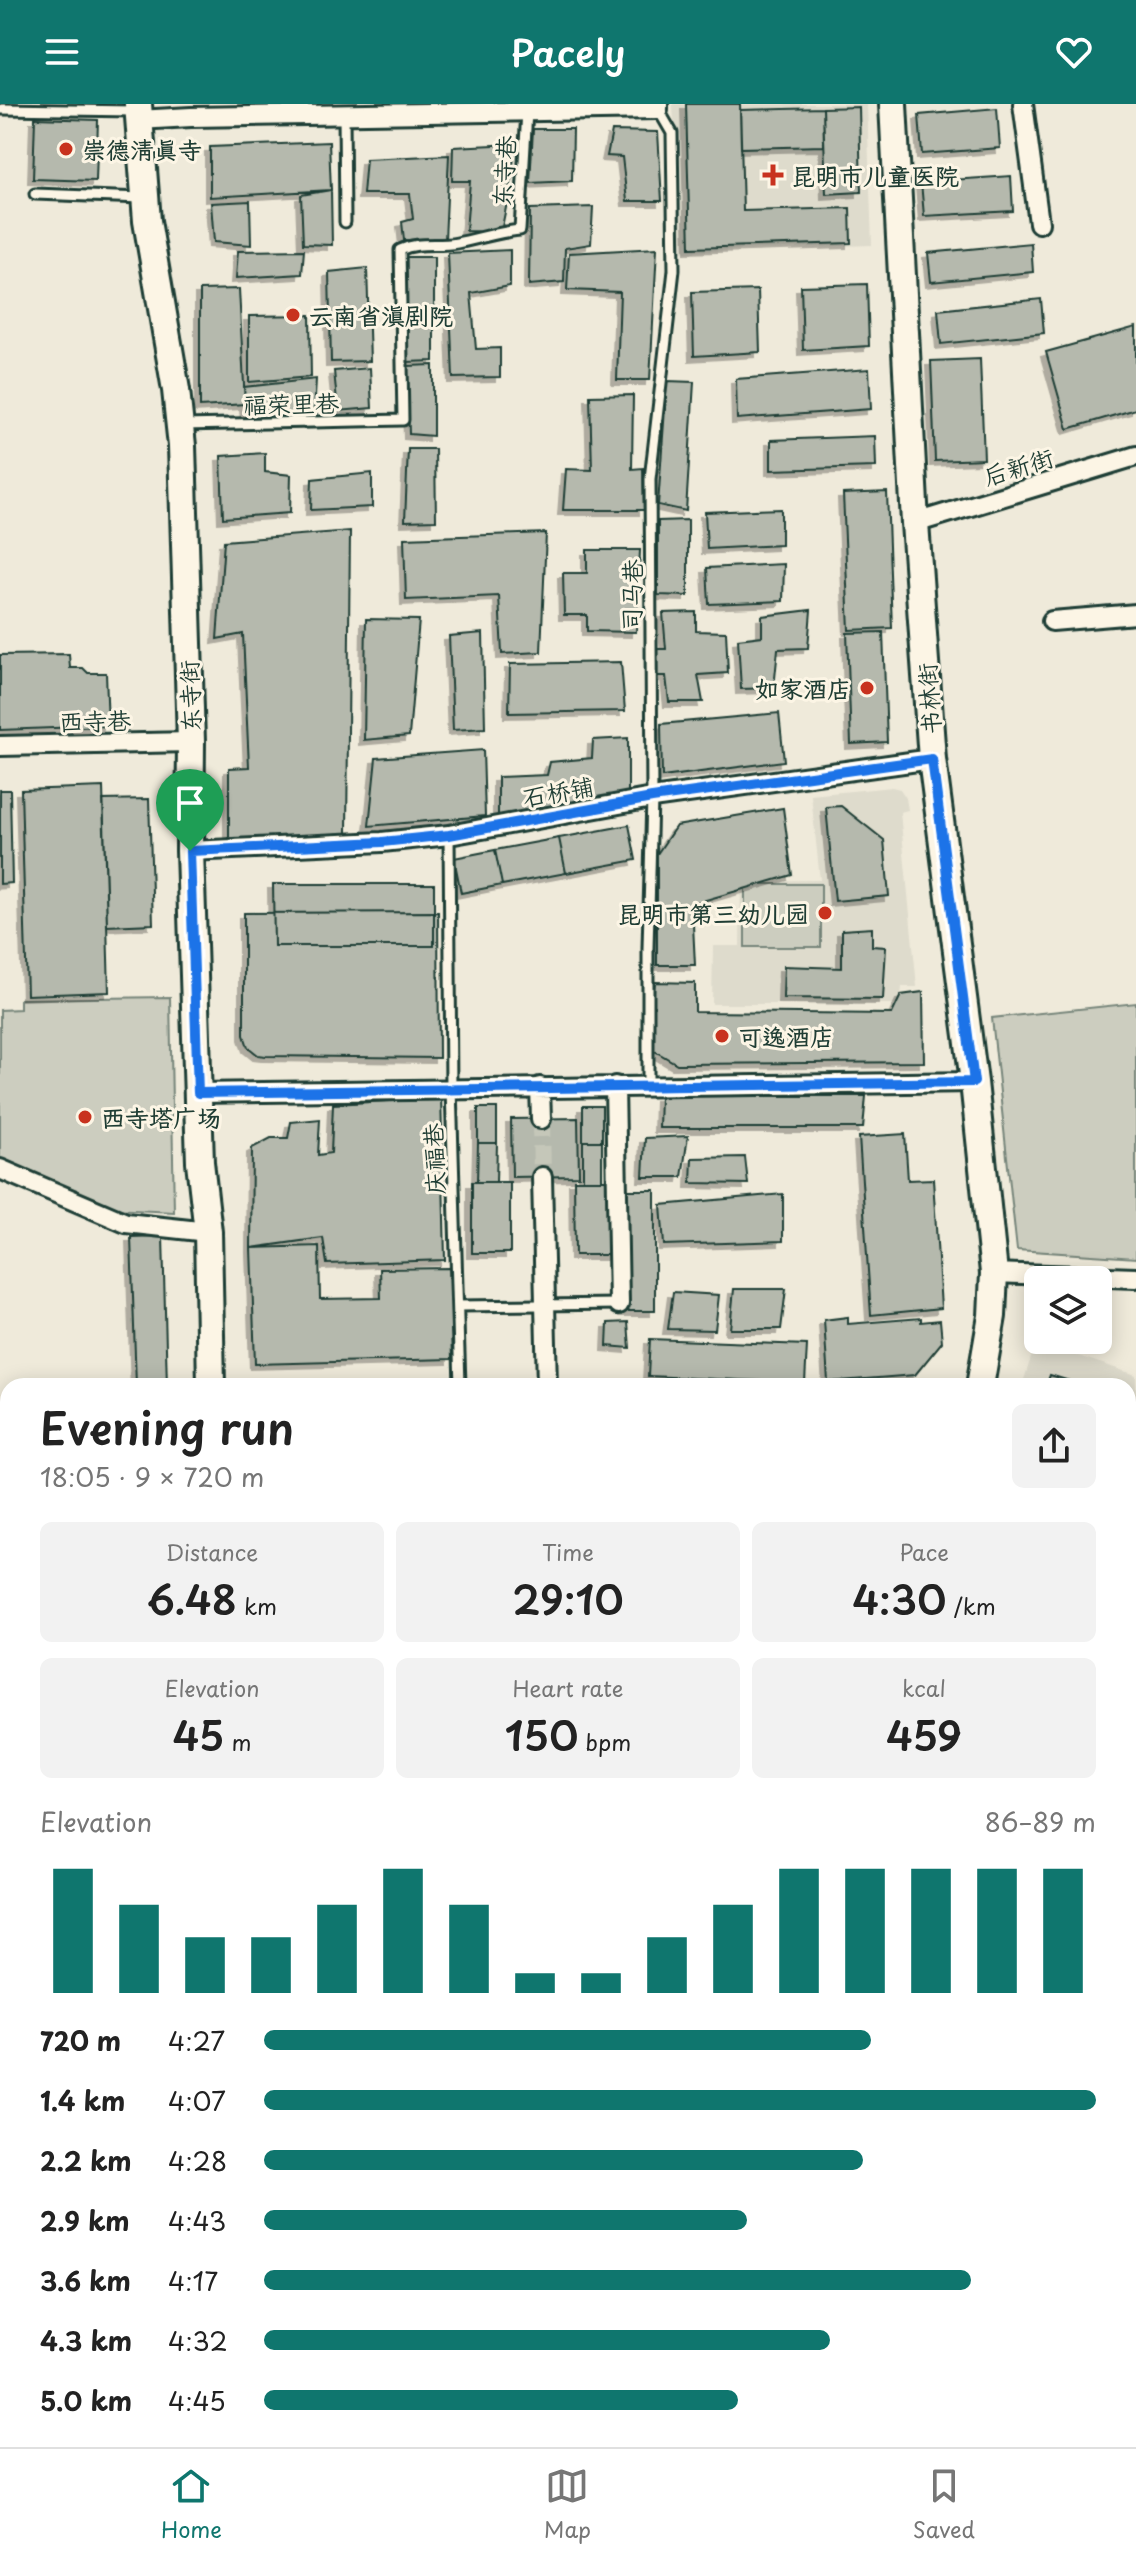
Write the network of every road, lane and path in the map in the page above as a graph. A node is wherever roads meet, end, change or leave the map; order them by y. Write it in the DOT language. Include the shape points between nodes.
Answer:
graph roads {
  1 [pos="893,104"];
  2 [pos="1023,104"];
  3 [pos="658,107"];
  4 [pos="2,109"];
  5 [pos="527,111"];
  6 [pos="138,112"];
  7 [pos="344,114"];
  8 [pos="35,194"];
  9 [pos="145,198"];
  10 [pos="345,222"];
  11 [pos="1039,223"];
  12 [pos="403,420"];
  13 [pos="180,425"];
  14 [pos="1136,456"];
  15 [pos="915,523"];
  16 [pos="1136,614"];
  17 [pos="1052,621"];
  18 [pos="191,742"];
  19 [pos="0,746"];
  20 [pos="932,759"];
  21 [pos="652,798"];
  22 [pos="449,835"];
  23 [pos="190,851"];
  24 [pos="974,1082"];
  25 [pos="648,1085"];
  26 [pos="615,1086"];
  27 [pos="540,1087"];
  28 [pos="451,1088"];
  29 [pos="198,1093"];
  30 [pos="541,1119"];
  31 [pos="0,1169"];
  32 [pos="542,1177"];
  33 [pos="208,1232"];
  34 [pos="994,1273"];
  35 [pos="1136,1278"];
  36 [pos="619,1304"];
  37 [pos="545,1305"];
  38 [pos="458,1306"];
  39 [pos="211,1378"];
  40 [pos="460,1378"];
  41 [pos="547,1378"];
  42 [pos="981,1378"];
  1 -- 15 [label="street, 书林街"];
  2 -- 11 [label="street"];
  3 -- 5 [label="street"];
  3 -- 21 [label="lane, 司马巷" via="672,133 674,270 650,479"];
  4 -- 6 [label="lane"];
  5 -- 7 [label="street"];
  5 -- 12 [label="lane, 东寺巷" via="520,230 400,250"];
  6 -- 7 [label="street"];
  6 -- 9 [label="street, 东寺街"];
  7 -- 10 [label="lane"];
  8 -- 9 [label="lane"];
  9 -- 13 [label="street, 东寺街"];
  12 -- 13 [label="lane, 福荣里巷"];
  13 -- 18 [label="street, 东寺街"];
  14 -- 15 [label="street, 后新街"];
  15 -- 20 [label="street, 书林街"];
  16 -- 17 [label="street"];
  18 -- 19 [label="street, 西寺巷"];
  18 -- 23 [label="street, 东寺街"];
  20 -- 21 [label="street, 石桥铺"];
  20 -- 24 [label="street, 书林街"];
  21 -- 22 [label="street, 石桥铺"];
  21 -- 25 [label="lane, 司马巷"];
  22 -- 23 [label="street, 石桥铺"];
  22 -- 28 [label="lane, 庆福巷"];
  23 -- 29 [label="street, 东寺街"];
  24 -- 25 [label="street"];
  24 -- 34 [label="street, 书林街"];
  25 -- 26 [label="street"];
  26 -- 27 [label="street"];
  26 -- 36 [label="street"];
  27 -- 28 [label="street"];
  27 -- 30 [label="street"];
  28 -- 29 [label="street"];
  28 -- 38 [label="lane, 庆福巷"];
  29 -- 33 [label="street, 东寺街"];
  31 -- 33 [label="street" via="126,1223"];
  32 -- 37 [label="street"];
  33 -- 39 [label="street, 东寺街"];
  34 -- 35 [label="street"];
  34 -- 42 [label="street, 书林街"];
  36 -- 37 [label="lane"];
  37 -- 38 [label="lane"];
  37 -- 41 [label="street"];
  38 -- 40 [label="lane, 庆福巷"];
}
